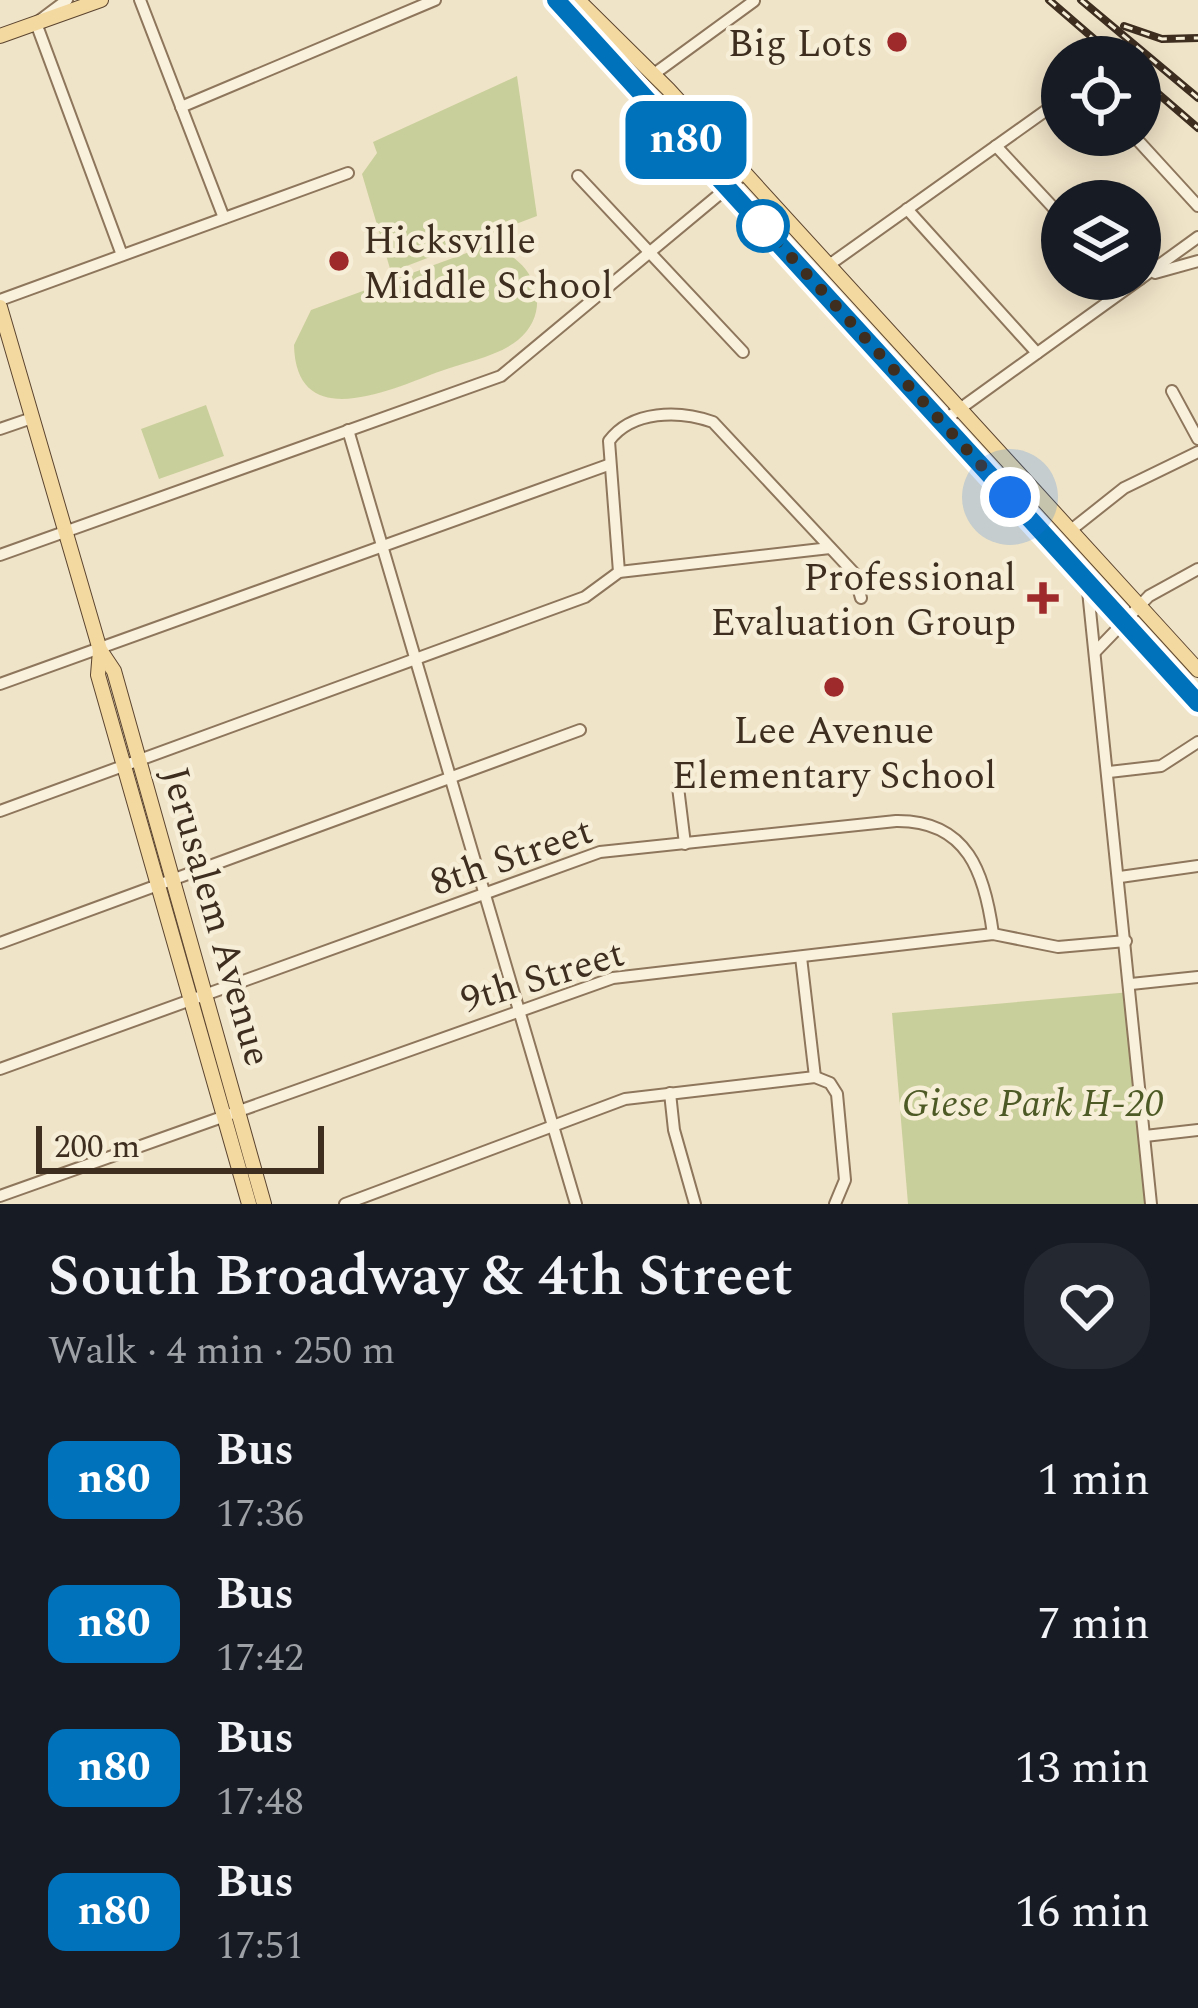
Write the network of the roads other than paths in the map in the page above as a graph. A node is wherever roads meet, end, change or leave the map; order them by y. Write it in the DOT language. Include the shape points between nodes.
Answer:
graph roads {
  1 [pos="67,0"];
  2 [pos="101,0"];
  3 [pos="140,0"];
  4 [pos="435,0"];
  5 [pos="556,0"];
  6 [pos="578,0"];
  7 [pos="754,1"];
  8 [pos="36,23"];
  9 [pos="0,36"];
  10 [pos="654,74"];
  11 [pos="181,107"];
  12 [pos="1041,114"];
  13 [pos="996,146"];
  14 [pos="1152,156"];
  15 [pos="348,173"];
  16 [pos="745,173"];
  17 [pos="578,176"];
  18 [pos="728,187"];
  19 [pos="1041,194"];
  20 [pos="1198,206"];
  21 [pos="908,209"];
  22 [pos="224,218"];
  23 [pos="1198,237"];
  24 [pos="648,254"];
  25 [pos="122,255"];
  26 [pos="1198,261"];
  27 [pos="1161,264"];
  28 [pos="829,265"];
  29 [pos="1161,272"];
  30 [pos="1104,300"];
  31 [pos="0,304"];
  32 [pos="743,352"];
  33 [pos="1037,353"];
  34 [pos="1172,391"];
  35 [pos="960,409"];
  36 [pos="32,418"];
  37 [pos="943,421"];
  38 [pos="0,429"];
  39 [pos="348,430"];
  40 [pos="1198,439"];
  41 [pos="1198,452"];
  42 [pos="608,465"];
  43 [pos="1071,530"];
  44 [pos="65,532"];
  45 [pos="383,548"];
  46 [pos="830,548"];
  47 [pos="0,555"];
  48 [pos="1198,569"];
  49 [pos="619,572"];
  50 [pos="1087,578"];
  51 [pos="861,598"];
  52 [pos="1140,606"];
  53 [pos="1124,620"];
  54 [pos="100,650"];
  55 [pos="1096,651"];
  56 [pos="417,661"];
  57 [pos="1198,670"];
  58 [pos="0,684"];
  59 [pos="1198,703"];
  60 [pos="580,730"];
  61 [pos="1198,742"];
  62 [pos="132,762"];
  63 [pos="1109,772"];
  64 [pos="452,777"];
  65 [pos="678,787"];
  66 [pos="0,811"];
  67 [pos="685,844"];
  68 [pos="1198,866"];
  69 [pos="1120,877"];
  70 [pos="166,882"];
  71 [pos="486,894"];
  72 [pos="993,934"];
  73 [pos="1126,941"];
  74 [pos="0,943"];
  75 [pos="801,957"];
  76 [pos="1198,977"];
  77 [pos="1131,984"];
  78 [pos="199,997"];
  79 [pos="520,1008"];
  80 [pos="0,1069"];
  81 [pos="814,1077"];
  82 [pos="670,1093"];
  83 [pos="239,1110"];
  84 [pos="222,1116"];
  85 [pos="554,1125"];
  86 [pos="1198,1130"];
  87 [pos="1144,1136"];
  88 [pos="0,1196"];
  89 [pos="837,1203"];
  90 [pos="249,1204"];
  91 [pos="264,1204"];
  92 [pos="344,1204"];
  93 [pos="577,1204"];
  94 [pos="695,1204"];
  95 [pos="1151,1204"];
  1 -- 8 [label="street"];
  2 -- 8 [label="main road"];
  3 -- 11 [label="street"];
  4 -- 11 [label="street"];
  5 -- 18 [label="main road"];
  6 -- 10 [label="main road"];
  7 -- 10 [label="street"];
  8 -- 9 [label="main road"];
  8 -- 25 [label="street"];
  10 -- 16 [label="main road"];
  11 -- 22 [label="street"];
  12 -- 13 [label="street"];
  13 -- 19 [label="street"];
  13 -- 21 [label="street"];
  14 -- 20 [label="street"];
  15 -- 22 [label="street"];
  16 -- 18 [label="street"];
  16 -- 28 [label="main road"];
  17 -- 24 [label="street"];
  18 -- 24 [label="street"];
  18 -- 37 [label="main road"];
  21 -- 28 [label="street"];
  21 -- 33 [label="street"];
  22 -- 25 [label="street"];
  23 -- 27 [label="street"];
  24 -- 32 [label="street"];
  24 -- 39 [label="street" via="501,376"];
  25 -- 31 [label="street"];
  26 -- 29 [label="street"];
  28 -- 35 [label="main road"];
  30 -- 33 [label="street"];
  31 -- 36 [label="main road, Jerusalem Avenue"];
  33 -- 35 [label="street"];
  34 -- 40 [label="street"];
  35 -- 37 [label="street"];
  35 -- 43 [label="main road"];
  36 -- 38 [label="street"];
  36 -- 44 [label="main road, Jerusalem Avenue"];
  37 -- 50 [label="main road"];
  39 -- 44 [label="street"];
  39 -- 45 [label="street"];
  41 -- 43 [label="street" via="1124,488"];
  42 -- 45 [label="street"];
  42 -- 46 [label="street" via="609,441 621,425 690,414 713,422"];
  42 -- 49 [label="street"];
  43 -- 52 [label="main road"];
  44 -- 47 [label="street"];
  44 -- 54 [label="main road, Jerusalem Avenue"];
  45 -- 54 [label="street"];
  45 -- 56 [label="street"];
  46 -- 49 [label="street"];
  46 -- 51 [label="street" via="854,573"];
  48 -- 52 [label="street"];
  49 -- 56 [label="street" via="585,597"];
  50 -- 53 [label="main road"];
  50 -- 55 [label="street"];
  52 -- 53 [label="street"];
  52 -- 57 [label="main road"];
  53 -- 55 [label="street"];
  53 -- 59 [label="main road"];
  54 -- 58 [label="street"];
  54 -- 62 [label="main road, Jerusalem Avenue" via="98,675"];
  55 -- 63 [label="street"];
  56 -- 62 [label="street"];
  56 -- 64 [label="street"];
  60 -- 64 [label="street"];
  61 -- 63 [label="street" via="1161,766"];
  62 -- 66 [label="street"];
  62 -- 70 [label="main road, Jerusalem Avenue"];
  63 -- 69 [label="street"];
  64 -- 70 [label="street"];
  64 -- 71 [label="street"];
  65 -- 67 [label="street"];
  67 -- 71 [label="street, 8th Street" via="600,852"];
  67 -- 72 [label="street, 8th Street" via="927,824 972,855"];
  68 -- 69 [label="street"];
  69 -- 73 [label="street"];
  70 -- 74 [label="street"];
  70 -- 78 [label="main road, Jerusalem Avenue"];
  71 -- 78 [label="street, 8th Street"];
  71 -- 79 [label="street"];
  72 -- 73 [label="street, 9th Street" via="1058,947"];
  72 -- 75 [label="street, 9th Street"];
  73 -- 77 [label="street"];
  75 -- 79 [label="street, 9th Street" via="613,978"];
  75 -- 81 [label="street"];
  76 -- 77 [label="street"];
  77 -- 87 [label="street"];
  78 -- 80 [label="street, 8th Street"];
  78 -- 83 [label="main road, Jerusalem Avenue"];
  78 -- 84 [label="main road, Jerusalem Avenue"];
  79 -- 83 [label="street, 9th Street"];
  79 -- 85 [label="street"];
  81 -- 82 [label="street"];
  81 -- 89 [label="street" via="837,1094 845,1180"];
  82 -- 85 [label="street" via="625,1099"];
  82 -- 94 [label="street"];
  83 -- 84 [label="street, 9th Street"];
  83 -- 91 [label="main road, Jerusalem Avenue"];
  84 -- 88 [label="street, 9th Street"];
  84 -- 90 [label="main road, Jerusalem Avenue"];
  85 -- 92 [label="street"];
  85 -- 93 [label="street"];
  86 -- 87 [label="street"];
  87 -- 95 [label="street"];
}
